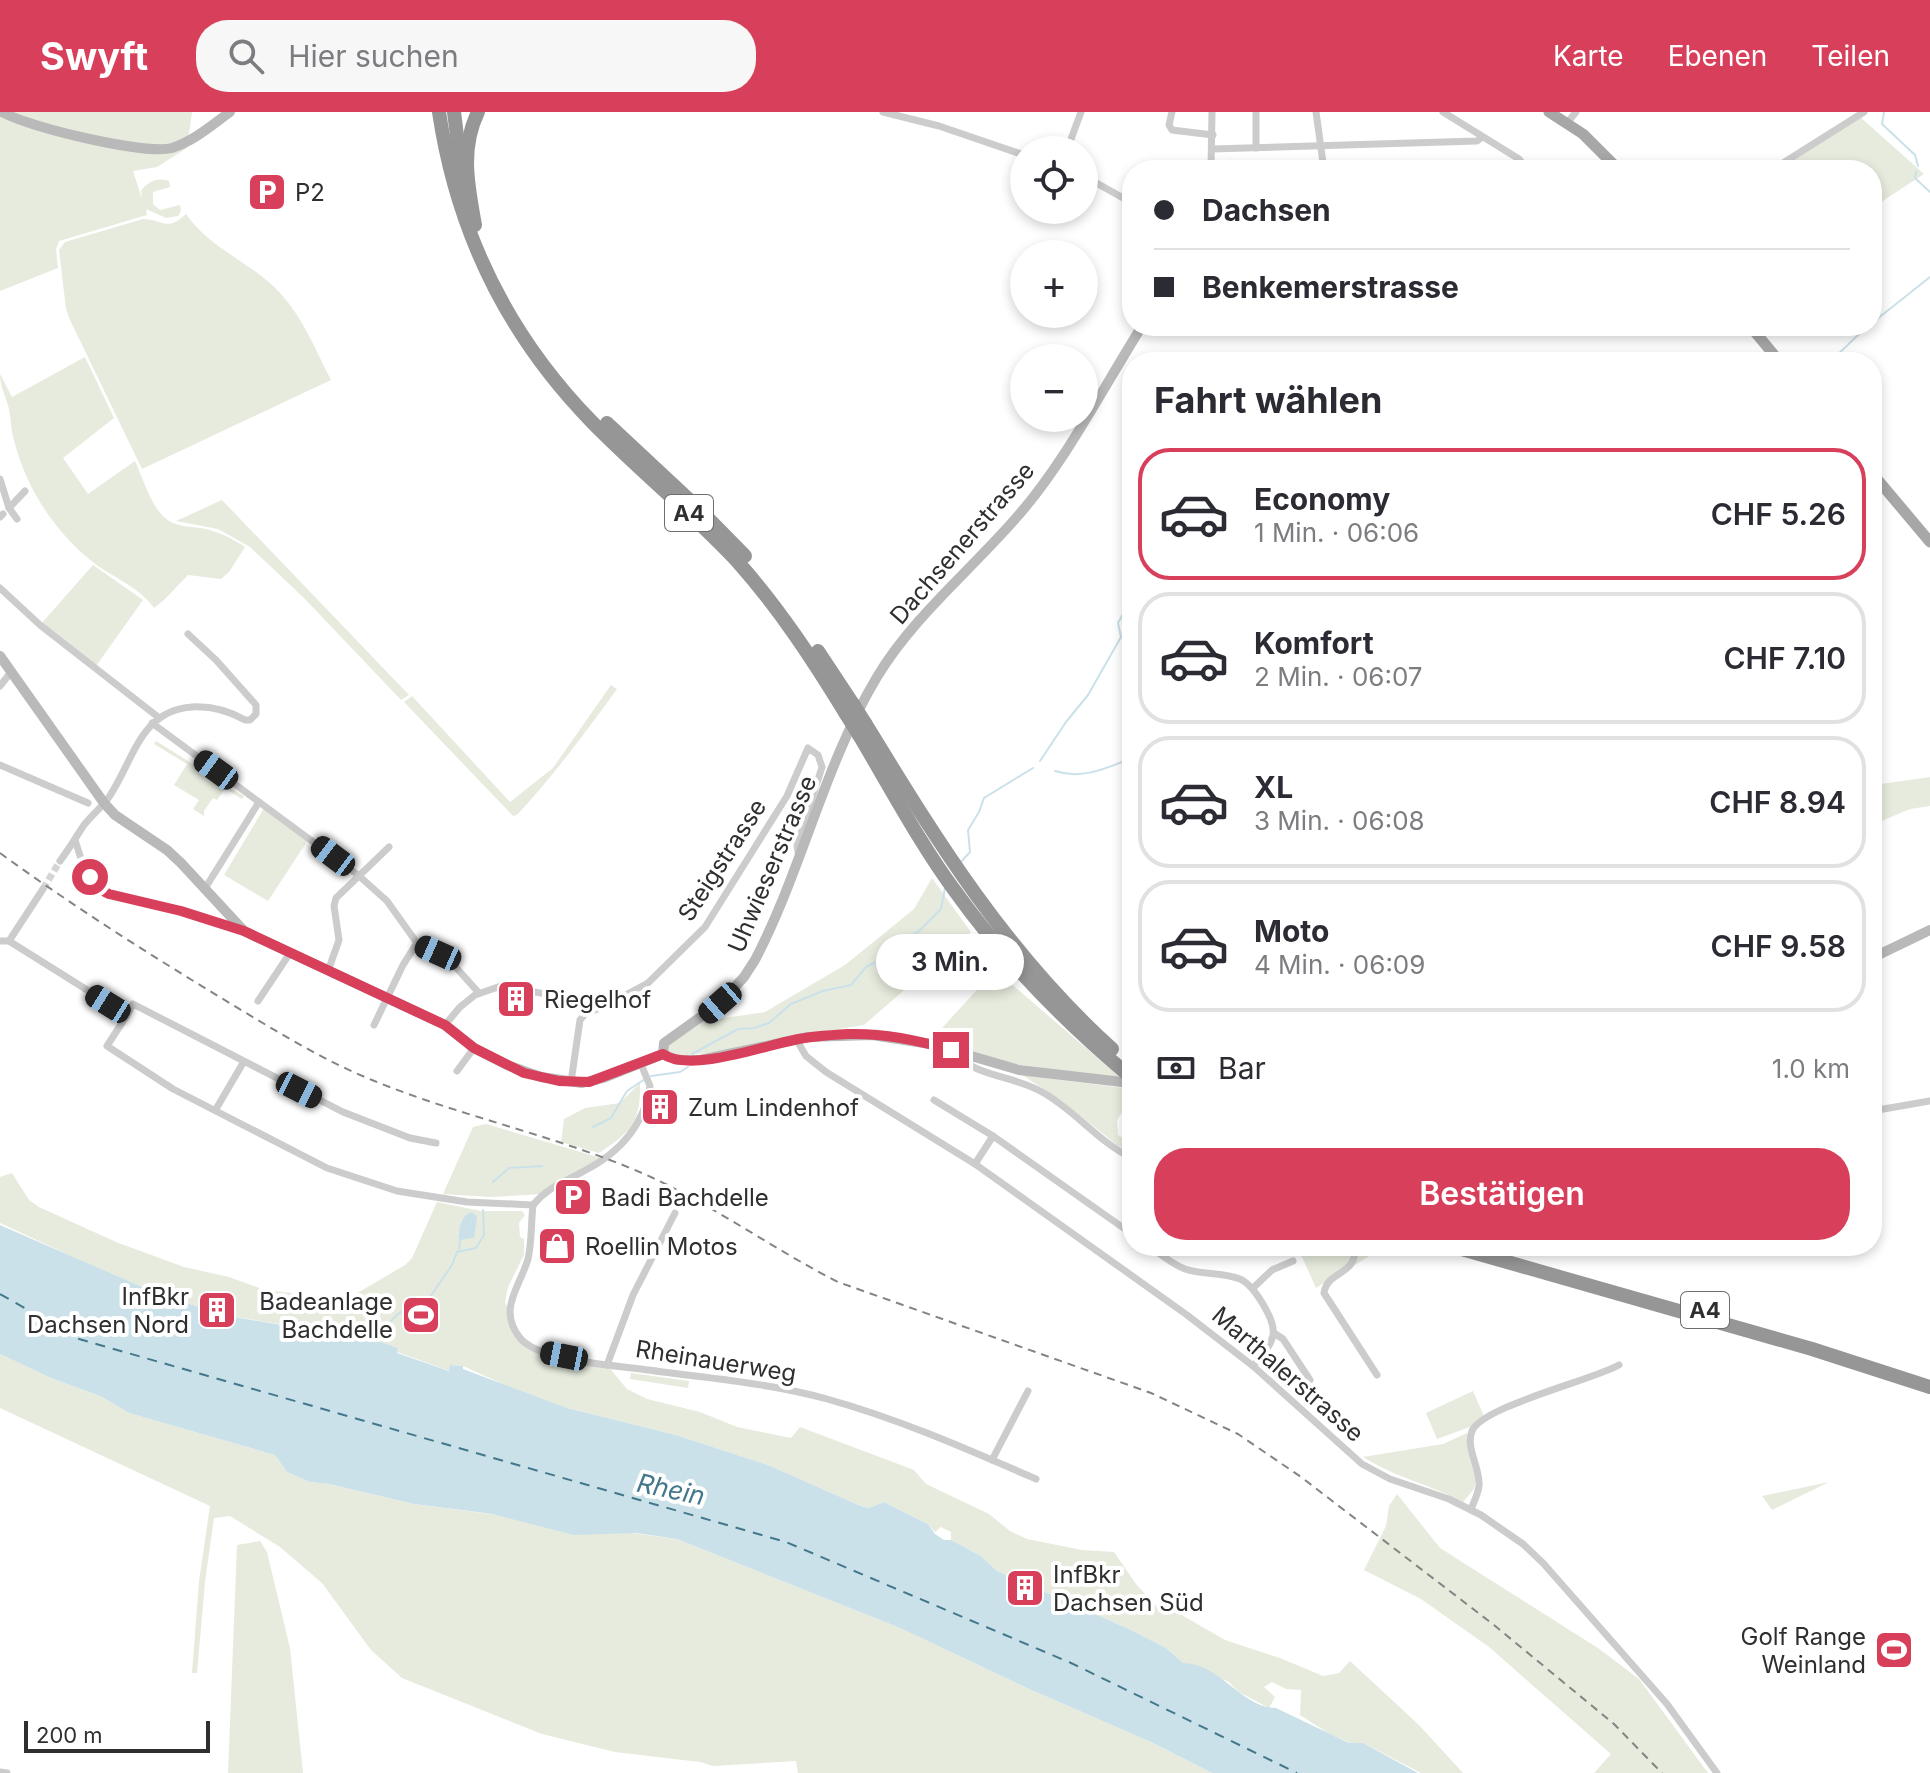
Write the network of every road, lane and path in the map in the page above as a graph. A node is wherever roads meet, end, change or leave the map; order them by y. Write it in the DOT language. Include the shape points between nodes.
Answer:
graph roads {
  1 [pos="2,112"];
  2 [pos="230,112"];
  3 [pos="439,112"];
  4 [pos="446,112"];
  5 [pos="454,112"];
  6 [pos="478,112"];
  7 [pos="883,112"];
  8 [pos="1081,112"];
  9 [pos="1172,112"];
  10 [pos="1212,112"];
  11 [pos="1256,112"];
  12 [pos="1316,112"];
  13 [pos="1443,112"];
  14 [pos="1549,112"];
  15 [pos="1576,112"];
  16 [pos="1864,112"];
  17 [pos="1567,123"];
  18 [pos="1213,135"];
  19 [pos="1072,136"];
  20 [pos="1482,137"];
  21 [pos="1319,147"];
  22 [pos="1256,148"];
  23 [pos="1212,149"];
  24 [pos="1010,150"];
  25 [pos="1211,160"];
  26 [pos="1322,160"];
  27 [pos="1520,160"];
  28 [pos="1609,160"];
  29 [pos="1788,160"];
  30 [pos="1098,184"];
  31 [pos="1122,197"];
  32 [pos="461,203"];
  33 [pos="476,229"];
  34 [pos="1758,336"];
  35 [pos="1772,352"];
  36 [pos="1122,358"];
  37 [pos="0,479"];
  38 [pos="1882,485"];
  39 [pos="25,491"];
  40 [pos="4,513"];
  41 [pos="17,519"];
  42 [pos="1930,542"];
  43 [pos="0,588"];
  44 [pos="188,634"];
  45 [pos="0,656"];
  46 [pos="11,672"];
  47 [pos="0,686"];
  48 [pos="854,707"];
  49 [pos="155,720"];
  50 [pos="0,765"];
  51 [pos="259,802"];
  52 [pos="99,803"];
  53 [pos="75,840"];
  54 [pos="389,847"];
  55 [pos="800,857"];
  56 [pos="60,861"];
  57 [pos="358,875"];
  58 [pos="43,889"];
  59 [pos="204,890"];
  60 [pos="979,913"];
  61 [pos="1930,930"];
  62 [pos="244,931"];
  63 [pos="4,941"];
  64 [pos="417,943"];
  65 [pos="290,953"];
  66 [pos="1882,953"];
  67 [pos="328,971"];
  68 [pos="479,993"];
  69 [pos="388,1000"];
  70 [pos="258,1001"];
  71 [pos="608,1001"];
  72 [pos="127,1015"];
  73 [pos="374,1025"];
  74 [pos="445,1025"];
  75 [pos="796,1039"];
  76 [pos="474,1048"];
  77 [pos="951,1050"];
  78 [pos="663,1054"];
  79 [pos="1122,1057"];
  80 [pos="243,1063"];
  81 [pos="643,1068"];
  82 [pos="457,1071"];
  83 [pos="1122,1072"];
  84 [pos="1122,1078"];
  85 [pos="571,1082"];
  86 [pos="934,1100"];
  87 [pos="1930,1101"];
  88 [pos="216,1109"];
  89 [pos="1882,1109"];
  90 [pos="993,1136"];
  91 [pos="436,1143"];
  92 [pos="1122,1153"];
  93 [pos="975,1164"];
  94 [pos="533,1205"];
  95 [pos="675,1213"];
  96 [pos="1122,1227"];
  97 [pos="1164,1256"];
  98 [pos="1355,1256"];
  99 [pos="1484,1256"];
  100 [pos="1514,1256"];
  101 [pos="1293,1261"];
  102 [pos="1253,1288"];
  103 [pos="1274,1333"];
  104 [pos="607,1365"];
  105 [pos="1619,1365"];
  106 [pos="1253,1366"];
  107 [pos="1377,1375"];
  108 [pos="1930,1378"];
  109 [pos="1310,1380"];
  110 [pos="1930,1387"];
  111 [pos="1028,1391"];
  112 [pos="992,1460"];
  113 [pos="1036,1479"];
  114 [pos="1471,1509"];
  115 [pos="0,1772"];
  116 [pos="7,1773"];
  117 [pos="1717,1773"];
  1 -- 2 [label="street" via="49,130 159,150 185,142"];
  3 -- 32 [label="highway"];
  4 -- 32 [label="highway, A4"];
  5 -- 33 [label="highway, A4" via="460,167"];
  6 -- 33 [label="highway" via="466,161"];
  7 -- 24 [label="street"];
  8 -- 19 [label="street"];
  9 -- 18 [label="street" via="1169,129"];
  10 -- 18 [label="street"];
  11 -- 22 [label="street"];
  12 -- 21 [label="street"];
  13 -- 20 [label="street"];
  14 -- 17 [label="main road"];
  15 -- 17 [label="street"];
  16 -- 29 [label="street"];
  17 -- 28 [label="main road"];
  18 -- 23 [label="street"];
  20 -- 21 [label="street"];
  20 -- 27 [label="street"];
  21 -- 22 [label="street"];
  21 -- 26 [label="street"];
  22 -- 23 [label="street"];
  23 -- 25 [label="street"];
  30 -- 31 [label="street"];
  32 -- 48 [label="highway, A4" via="492,286 539,362 594,424 747,572"];
  33 -- 48 [label="highway, A4" via="510,304 555,370 749,560"];
  34 -- 35 [label="main road"];
  36 -- 48 [label="street, Dachsenerstrasse" via="1018,517 918,622"];
  37 -- 40 [label="street"];
  38 -- 42 [label="main road"];
  39 -- 40 [label="street"];
  40 -- 41 [label="street"];
  43 -- 49 [label="street"];
  44 -- 49 [label="street" via="256,705 256,714 245,720 218,709 193,707"];
  45 -- 46 [label="street"];
  46 -- 47 [label="street"];
  46 -- 52 [label="street"];
  48 -- 55 [label="street, Uhwieserstrasse"];
  48 -- 60 [label="highway, A4, bridge" via="920,826"];
  49 -- 51 [label="street"];
  49 -- 52 [label="street"];
  50 -- 52 [label="street"];
  51 -- 57 [label="street"];
  51 -- 59 [label="street"];
  52 -- 53 [label="street"];
  52 -- 59 [label="street" via="167,850"];
  53 -- 56 [label="street"];
  53 -- 62 [label="street" via="84,868 104,892"];
  54 -- 57 [label="street"];
  55 -- 71 [label="street, Steigstrasse" via="797,846 822,767 808,748 787,796 705,927 648,983"];
  55 -- 78 [label="street, Uhwieserstrasse" via="744,977 705,1016 664,1043"];
  57 -- 64 [label="street" via="387,901"];
  57 -- 67 [label="street" via="335,902 339,940"];
  58 -- 63 [label="street"];
  59 -- 62 [label="street"];
  60 -- 79 [label="highway, A4"];
  60 -- 83 [label="highway, A4" via="1043,997"];
  61 -- 66 [label="street"];
  62 -- 65 [label="street"];
  63 -- 72 [label="street"];
  64 -- 68 [label="street" via="452,963"];
  64 -- 69 [label="street"];
  65 -- 67 [label="street"];
  65 -- 70 [label="street"];
  67 -- 69 [label="street"];
  68 -- 71 [label="street" via="505,986"];
  68 -- 74 [label="street"];
  69 -- 73 [label="street"];
  69 -- 74 [label="street"];
  71 -- 85 [label="street" via="580,1020"];
  72 -- 80 [label="street" via="133,1004"];
  72 -- 88 [label="street" via="107,1046 154,1078"];
  74 -- 76 [label="street"];
  75 -- 77 [label="street" via="872,1035"];
  75 -- 78 [label="street" via="700,1060"];
  75 -- 93 [label="street, Marthalerstrasse" via="806,1056 826,1072"];
  76 -- 82 [label="street"];
  76 -- 85 [label="street" via="524,1073"];
  77 -- 84 [label="street" via="1019,1070"];
  77 -- 92 [label="street" via="966,1065 1061,1103"];
  78 -- 81 [label="street"];
  80 -- 88 [label="street"];
  80 -- 91 [label="street" via="343,1112"];
  81 -- 85 [label="street"];
  81 -- 94 [label="street" via="650,1083 641,1118 629,1137 599,1163 550,1187"];
  86 -- 90 [label="street"];
  87 -- 89 [label="street"];
  88 -- 94 [label="street" via="327,1168 394,1190"];
  90 -- 93 [label="street"];
  90 -- 96 [label="street"];
  93 -- 106 [label="street, Marthalerstrasse"];
  94 -- 104 [label="street, Rheinauerweg" via="529,1255 510,1298 514,1327 521,1339 542,1352"];
  95 -- 104 [label="street" via="633,1295"];
  97 -- 102 [label="street" via="1189,1271 1237,1278"];
  98 -- 107 [label="street" via="1349,1268 1328,1281 1324,1293"];
  99 -- 110 [label="highway, A4"];
  100 -- 108 [label="highway, A4"];
  101 -- 102 [label="street" via="1272,1270"];
  102 -- 103 [label="street"];
  103 -- 106 [label="street"];
  103 -- 109 [label="street"];
  104 -- 112 [label="street, Rheinauerweg" via="824,1398"];
  105 -- 114 [label="street" via="1504,1407 1476,1425 1470,1441 1479,1486"];
  106 -- 114 [label="street, Marthalerstrasse" via="1362,1464"];
  111 -- 112 [label="street"];
  112 -- 113 [label="street, Rheinauerweg"];
  114 -- 117 [label="street, Marthalerstrasse" via="1543,1563 1667,1704"];
  115 -- 116 [label="street"];
}
